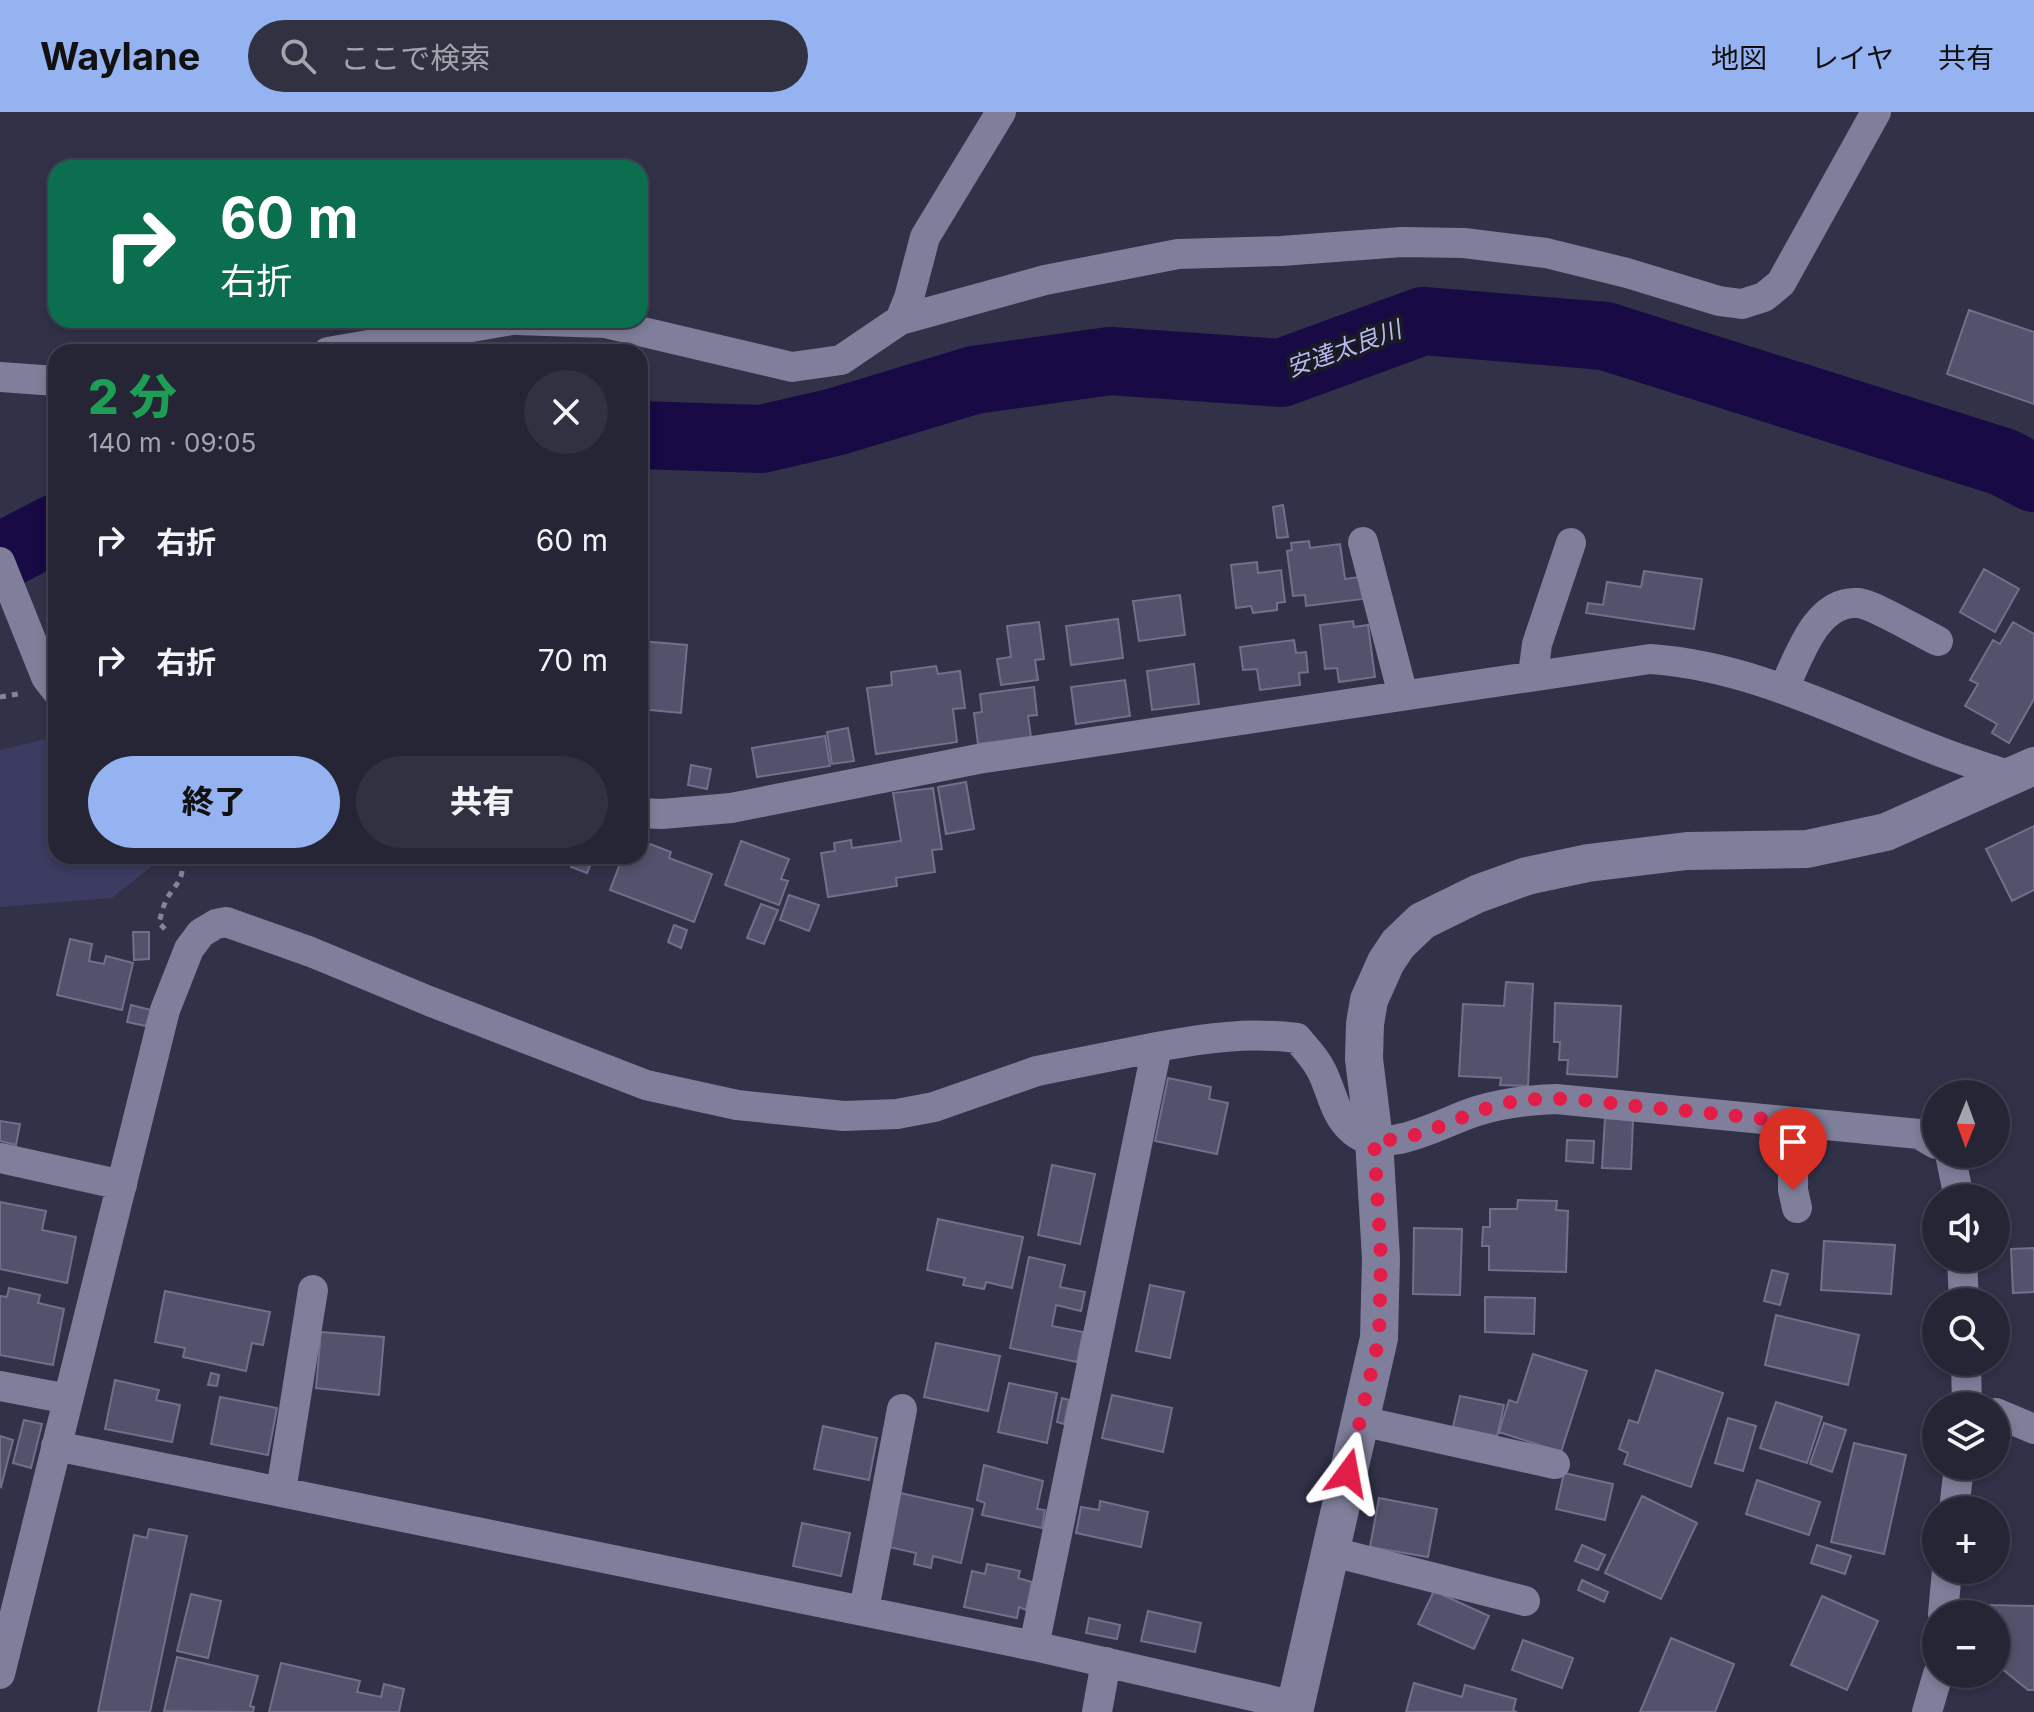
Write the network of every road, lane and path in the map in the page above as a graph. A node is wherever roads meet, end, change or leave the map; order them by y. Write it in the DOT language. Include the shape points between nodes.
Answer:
graph roads {
  1 [pos="1001,112"];
  2 [pos="1876,112"];
  3 [pos="900,320"];
  4 [pos="468,328"];
  5 [pos="626,328"];
  6 [pos="374,344"];
  7 [pos="0,377"];
  8 [pos="48,380"];
  9 [pos="1363,542"];
  10 [pos="1571,543"];
  11 [pos="0,562"];
  12 [pos="1938,641"];
  13 [pos="48,674"];
  14 [pos="1533,675"];
  15 [pos="1784,688"];
  16 [pos="1403,695"];
  17 [pos="2021,771"];
  18 [pos="648,813"];
  19 [pos="1157,1047"];
  20 [pos="1793,1122"];
  21 [pos="1922,1136"];
  22 [pos="1374,1140"];
  23 [pos="0,1158"];
  24 [pos="122,1185"];
  25 [pos="1797,1208"];
  26 [pos="313,1290"];
  27 [pos="0,1386"];
  28 [pos="68,1399"];
  29 [pos="902,1409"];
  30 [pos="2010,1419"];
  31 [pos="1361,1421"];
  32 [pos="2034,1429"];
  33 [pos="56,1446"];
  34 [pos="1555,1464"];
  35 [pos="281,1491"];
  36 [pos="1329,1551"];
  37 [pos="1525,1601"];
  38 [pos="9,1607"];
  39 [pos="864,1610"];
  40 [pos="1034,1646"];
  41 [pos="1106,1662"];
  42 [pos="0,1674"];
  43 [pos="1934,1688"];
  44 [pos="1295,1709"];
  45 [pos="1097,1712"];
  46 [pos="1927,1712"];
  1 -- 3 [label="street" via="925,237"];
  2 -- 3 [label="street" via="1781,283 1764,297 1742,304 1546,253 1402,242 1178,254 1045,280"];
  3 -- 5 [label="street" via="841,360 792,367"];
  4 -- 6 [label="street"];
  7 -- 8 [label="street"];
  9 -- 16 [label="street"];
  10 -- 14 [label="street" via="1537,644"];
  11 -- 13 [label="street"];
  12 -- 15 [label="street" via="1860,602 1839,605 1814,628"];
  14 -- 15 [label="street" via="1650,659 1718,668"];
  14 -- 16 [label="street"];
  15 -- 17 [label="street" via="1934,749"];
  16 -- 18 [label="street" via="978,759 731,808"];
  17 -- 22 [label="street" via="1886,832 1807,849 1687,851 1588,863 1527,876 1422,921 1392,953 1369,1000 1364,1059"];
  19 -- 22 [label="street" via="1237,1035 1297,1038 1320,1068 1343,1120 1353,1132"];
  19 -- 24 [label="street" via="1037,1071 934,1107 897,1114 844,1116 737,1105 646,1085 239,925 216,924 189,949 165,1010"];
  19 -- 40 [label="street"];
  20 -- 21 [label="street"];
  20 -- 22 [label="street" via="1600,1102 1523,1100 1412,1137"];
  20 -- 25 [label="street"];
  22 -- 31 [label="street" via="1381,1258 1379,1338"];
  23 -- 24 [label="street"];
  24 -- 28 [label="street"];
  26 -- 35 [label="street"];
  27 -- 28 [label="street"];
  28 -- 33 [label="street"];
  29 -- 39 [label="street"];
  30 -- 32 [label="street"];
  31 -- 34 [label="street"];
  31 -- 36 [label="street"];
  33 -- 35 [label="street"];
  33 -- 38 [label="street"];
  35 -- 39 [label="street"];
  36 -- 37 [label="street"];
  36 -- 44 [label="street"];
  38 -- 42 [label="street"];
  39 -- 40 [label="street"];
  40 -- 41 [label="street"];
  41 -- 44 [label="street"];
  41 -- 45 [label="street"];
  43 -- 46 [label="street"];
}
